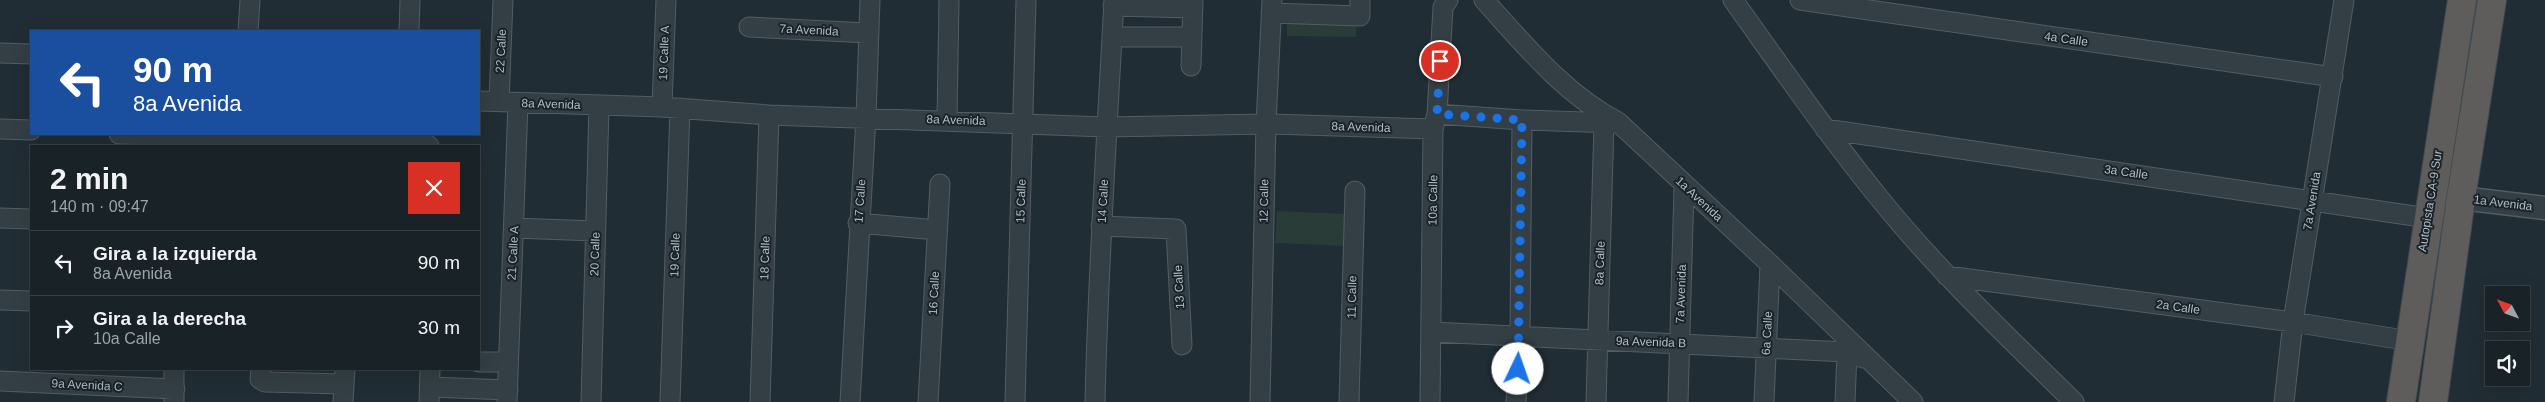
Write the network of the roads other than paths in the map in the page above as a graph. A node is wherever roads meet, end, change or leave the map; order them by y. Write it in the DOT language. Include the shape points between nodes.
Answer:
graph roads {
  1 [pos="250,0"];
  2 [pos="410,0"];
  3 [pos="503,0"];
  4 [pos="666,0"];
  5 [pos="870,0"];
  6 [pos="949,0"];
  7 [pos="1026,0"];
  8 [pos="1360,0"];
  9 [pos="1448,0"];
  10 [pos="1484,0"];
  11 [pos="1733,0"];
  12 [pos="1800,0"];
  13 [pos="2344,0"];
  14 [pos="2462,0"];
  15 [pos="2492,0"];
  16 [pos="1113,3"];
  17 [pos="1193,4"];
  18 [pos="1271,6"];
  19 [pos="749,27"];
  20 [pos="248,30"];
  21 [pos="409,30"];
  22 [pos="869,33"];
  23 [pos="1113,37"];
  24 [pos="1192,37"];
  25 [pos="0,53"];
  26 [pos="30,54"];
  27 [pos="1191,66"];
  28 [pos="2333,77"];
  29 [pos="480,101"];
  30 [pos="499,102"];
  31 [pos="518,103"];
  32 [pos="599,106"];
  33 [pos="671,107"];
  34 [pos="769,115"];
  35 [pos="866,117"];
  36 [pos="947,120"];
  37 [pos="1522,120"];
  38 [pos="1435,121"];
  39 [pos="1024,123"];
  40 [pos="1611,123"];
  41 [pos="1266,124"];
  42 [pos="1106,127"];
  43 [pos="0,128"];
  44 [pos="1825,129"];
  45 [pos="30,130"];
  46 [pos="132,135"];
  47 [pos="247,135"];
  48 [pos="405,138"];
  49 [pos="182,139"];
  50 [pos="267,142"];
  51 [pos="351,143"];
  52 [pos="428,145"];
  53 [pos="940,184"];
  54 [pos="1684,187"];
  55 [pos="2432,188"];
  56 [pos="1354,191"];
  57 [pos="2461,198"];
  58 [pos="2312,199"];
  59 [pos="2545,208"];
  60 [pos="0,218"];
  61 [pos="2428,218"];
  62 [pos="30,219"];
  63 [pos="858,223"];
  64 [pos="1101,226"];
  65 [pos="514,228"];
  66 [pos="937,230"];
  67 [pos="595,231"];
  68 [pos="1770,264"];
  69 [pos="1947,276"];
  70 [pos="0,300"];
  71 [pos="30,301"];
  72 [pos="2293,322"];
  73 [pos="1431,332"];
  74 [pos="1520,336"];
  75 [pos="1598,340"];
  76 [pos="1680,343"];
  77 [pos="1182,345"];
  78 [pos="1766,347"];
  79 [pos="2418,347"];
  80 [pos="1847,352"];
  81 [pos="1868,360"];
  82 [pos="480,362"];
  83 [pos="508,362"];
  84 [pos="174,370"];
  85 [pos="260,374"];
  86 [pos="0,381"];
  87 [pos="344,385"];
  88 [pos="430,386"];
  89 [pos="174,396"];
  90 [pos="507,396"];
  91 [pos="591,402"];
  92 [pos="670,402"];
  93 [pos="760,402"];
  94 [pos="850,402"];
  95 [pos="928,402"];
  96 [pos="1015,402"];
  97 [pos="1095,402"];
  98 [pos="1260,402"];
  99 [pos="1349,402"];
  100 [pos="1430,402"];
  101 [pos="1516,402"];
  102 [pos="1596,402"];
  103 [pos="1678,402"];
  104 [pos="1764,402"];
  105 [pos="1845,402"];
  106 [pos="1913,402"];
  107 [pos="2074,402"];
  108 [pos="2284,402"];
  109 [pos="2401,402"];
  110 [pos="2433,402"];
  1 -- 20 [label="street"];
  2 -- 21 [label="street"];
  3 -- 30 [label="street, 22 Calle"];
  4 -- 33 [label="street, 19 Calle A"];
  5 -- 22 [label="street, 17 Calle"];
  6 -- 36 [label="street"];
  7 -- 39 [label="street, 15 Calle"];
  8 -- 18 [label="street" via="1360,16"];
  9 -- 38 [label="street, 10a Calle" via="1443,7"];
  10 -- 40 [label="street, 1a Avenida" via="1550,72"];
  11 -- 44 [label="street"];
  12 -- 28 [label="street, 4a Calle"];
  13 -- 28 [label="street, 7a Avenida"];
  14 -- 55 [label="highway, Autopista CA-9 Sur"];
  15 -- 57 [label="highway"];
  16 -- 17 [label="street"];
  16 -- 23 [label="street, 14 Calle"];
  17 -- 24 [label="street"];
  18 -- 41 [label="street, 12 Calle"];
  19 -- 22 [label="street, 7a Avenida"];
  22 -- 35 [label="street, 17 Calle"];
  23 -- 24 [label="street"];
  23 -- 42 [label="street, 14 Calle"];
  24 -- 27 [label="street"];
  25 -- 26 [label="street"];
  28 -- 58 [label="street, 7a Avenida"];
  29 -- 30 [label="street, 8a Avenida"];
  30 -- 31 [label="street, 8a Avenida"];
  31 -- 32 [label="street, 8a Avenida"];
  31 -- 65 [label="street, 21 Calle A"];
  32 -- 33 [label="street, 8a Avenida"];
  32 -- 67 [label="street, 20 Calle"];
  33 -- 34 [label="street, 8a Avenida"];
  33 -- 92 [label="street, 19 Calle"];
  34 -- 35 [label="street, 8a Avenida"];
  34 -- 93 [label="street, 18 Calle"];
  35 -- 36 [label="street, 8a Avenida"];
  35 -- 63 [label="street, 17 Calle"];
  36 -- 39 [label="street, 8a Avenida"];
  37 -- 38 [label="street, 8a Avenida"];
  37 -- 40 [label="street, 8a Avenida"];
  37 -- 74 [label="street"];
  38 -- 41 [label="street, 8a Avenida"];
  38 -- 73 [label="street, 10a Calle"];
  39 -- 42 [label="street, 8a Avenida"];
  39 -- 96 [label="street, 15 Calle"];
  40 -- 54 [label="street, 1a Avenida"];
  40 -- 75 [label="street, 8a Calle"];
  41 -- 42 [label="street, 8a Avenida"];
  41 -- 98 [label="street, 12 Calle"];
  42 -- 64 [label="street, 14 Calle"];
  43 -- 45 [label="street"];
  44 -- 58 [label="street, 3a Calle"];
  44 -- 69 [label="street" via="1880,200"];
  46 -- 49 [label="street"];
  47 -- 49 [label="street"];
  47 -- 50 [label="street"];
  48 -- 51 [label="street"];
  48 -- 52 [label="street"];
  50 -- 51 [label="street"];
  53 -- 66 [label="street, 16 Calle"];
  54 -- 68 [label="street, 1a Avenida"];
  54 -- 76 [label="street, 7a Avenida"];
  55 -- 61 [label="highway, Autopista CA-9 Sur"];
  55 -- 79 [label="highway" via="2441,252"];
  56 -- 99 [label="street, 11 Calle"];
  57 -- 59 [label="street, 1a Avenida"];
  57 -- 110 [label="highway"];
  58 -- 61 [label="street, 3a Calle"];
  58 -- 72 [label="street, 7a Avenida"];
  60 -- 62 [label="street"];
  61 -- 79 [label="highway, Autopista CA-9 Sur"];
  63 -- 66 [label="street"];
  63 -- 94 [label="street, 17 Calle"];
  64 -- 77 [label="street, 13 Calle" via="1176,230"];
  64 -- 97 [label="street, 14 Calle"];
  65 -- 67 [label="street"];
  65 -- 83 [label="street, 21 Calle A"];
  66 -- 95 [label="street, 16 Calle"];
  67 -- 91 [label="street, 20 Calle"];
  68 -- 78 [label="street, 6a Calle"];
  68 -- 81 [label="street, 1a Avenida"];
  69 -- 72 [label="street, 2a Calle"];
  69 -- 107 [label="street"];
  70 -- 71 [label="street"];
  72 -- 79 [label="street, 2a Calle"];
  72 -- 108 [label="street, 7a Avenida"];
  73 -- 74 [label="street, 9a Avenida B"];
  73 -- 100 [label="street, 10a Calle"];
  74 -- 75 [label="street, 9a Avenida B"];
  74 -- 101 [label="street"];
  75 -- 76 [label="street, 9a Avenida B"];
  75 -- 102 [label="street, 8a Calle"];
  76 -- 78 [label="street, 9a Avenida B"];
  76 -- 103 [label="street, 7a Avenida"];
  78 -- 80 [label="street, 9a Avenida B"];
  78 -- 104 [label="street, 6a Calle"];
  79 -- 109 [label="highway, Autopista CA-9 Sur"];
  80 -- 81 [label="street, 9a Avenida B"];
  80 -- 105 [label="street"];
  81 -- 106 [label="street, 1a Avenida"];
  82 -- 83 [label="street"];
  83 -- 90 [label="street, 21 Calle A"];
  84 -- 89 [label="street"];
  85 -- 87 [label="street" via="265,382"];
  86 -- 89 [label="street, 9a Avenida C"];
  88 -- 90 [label="street"];
}
